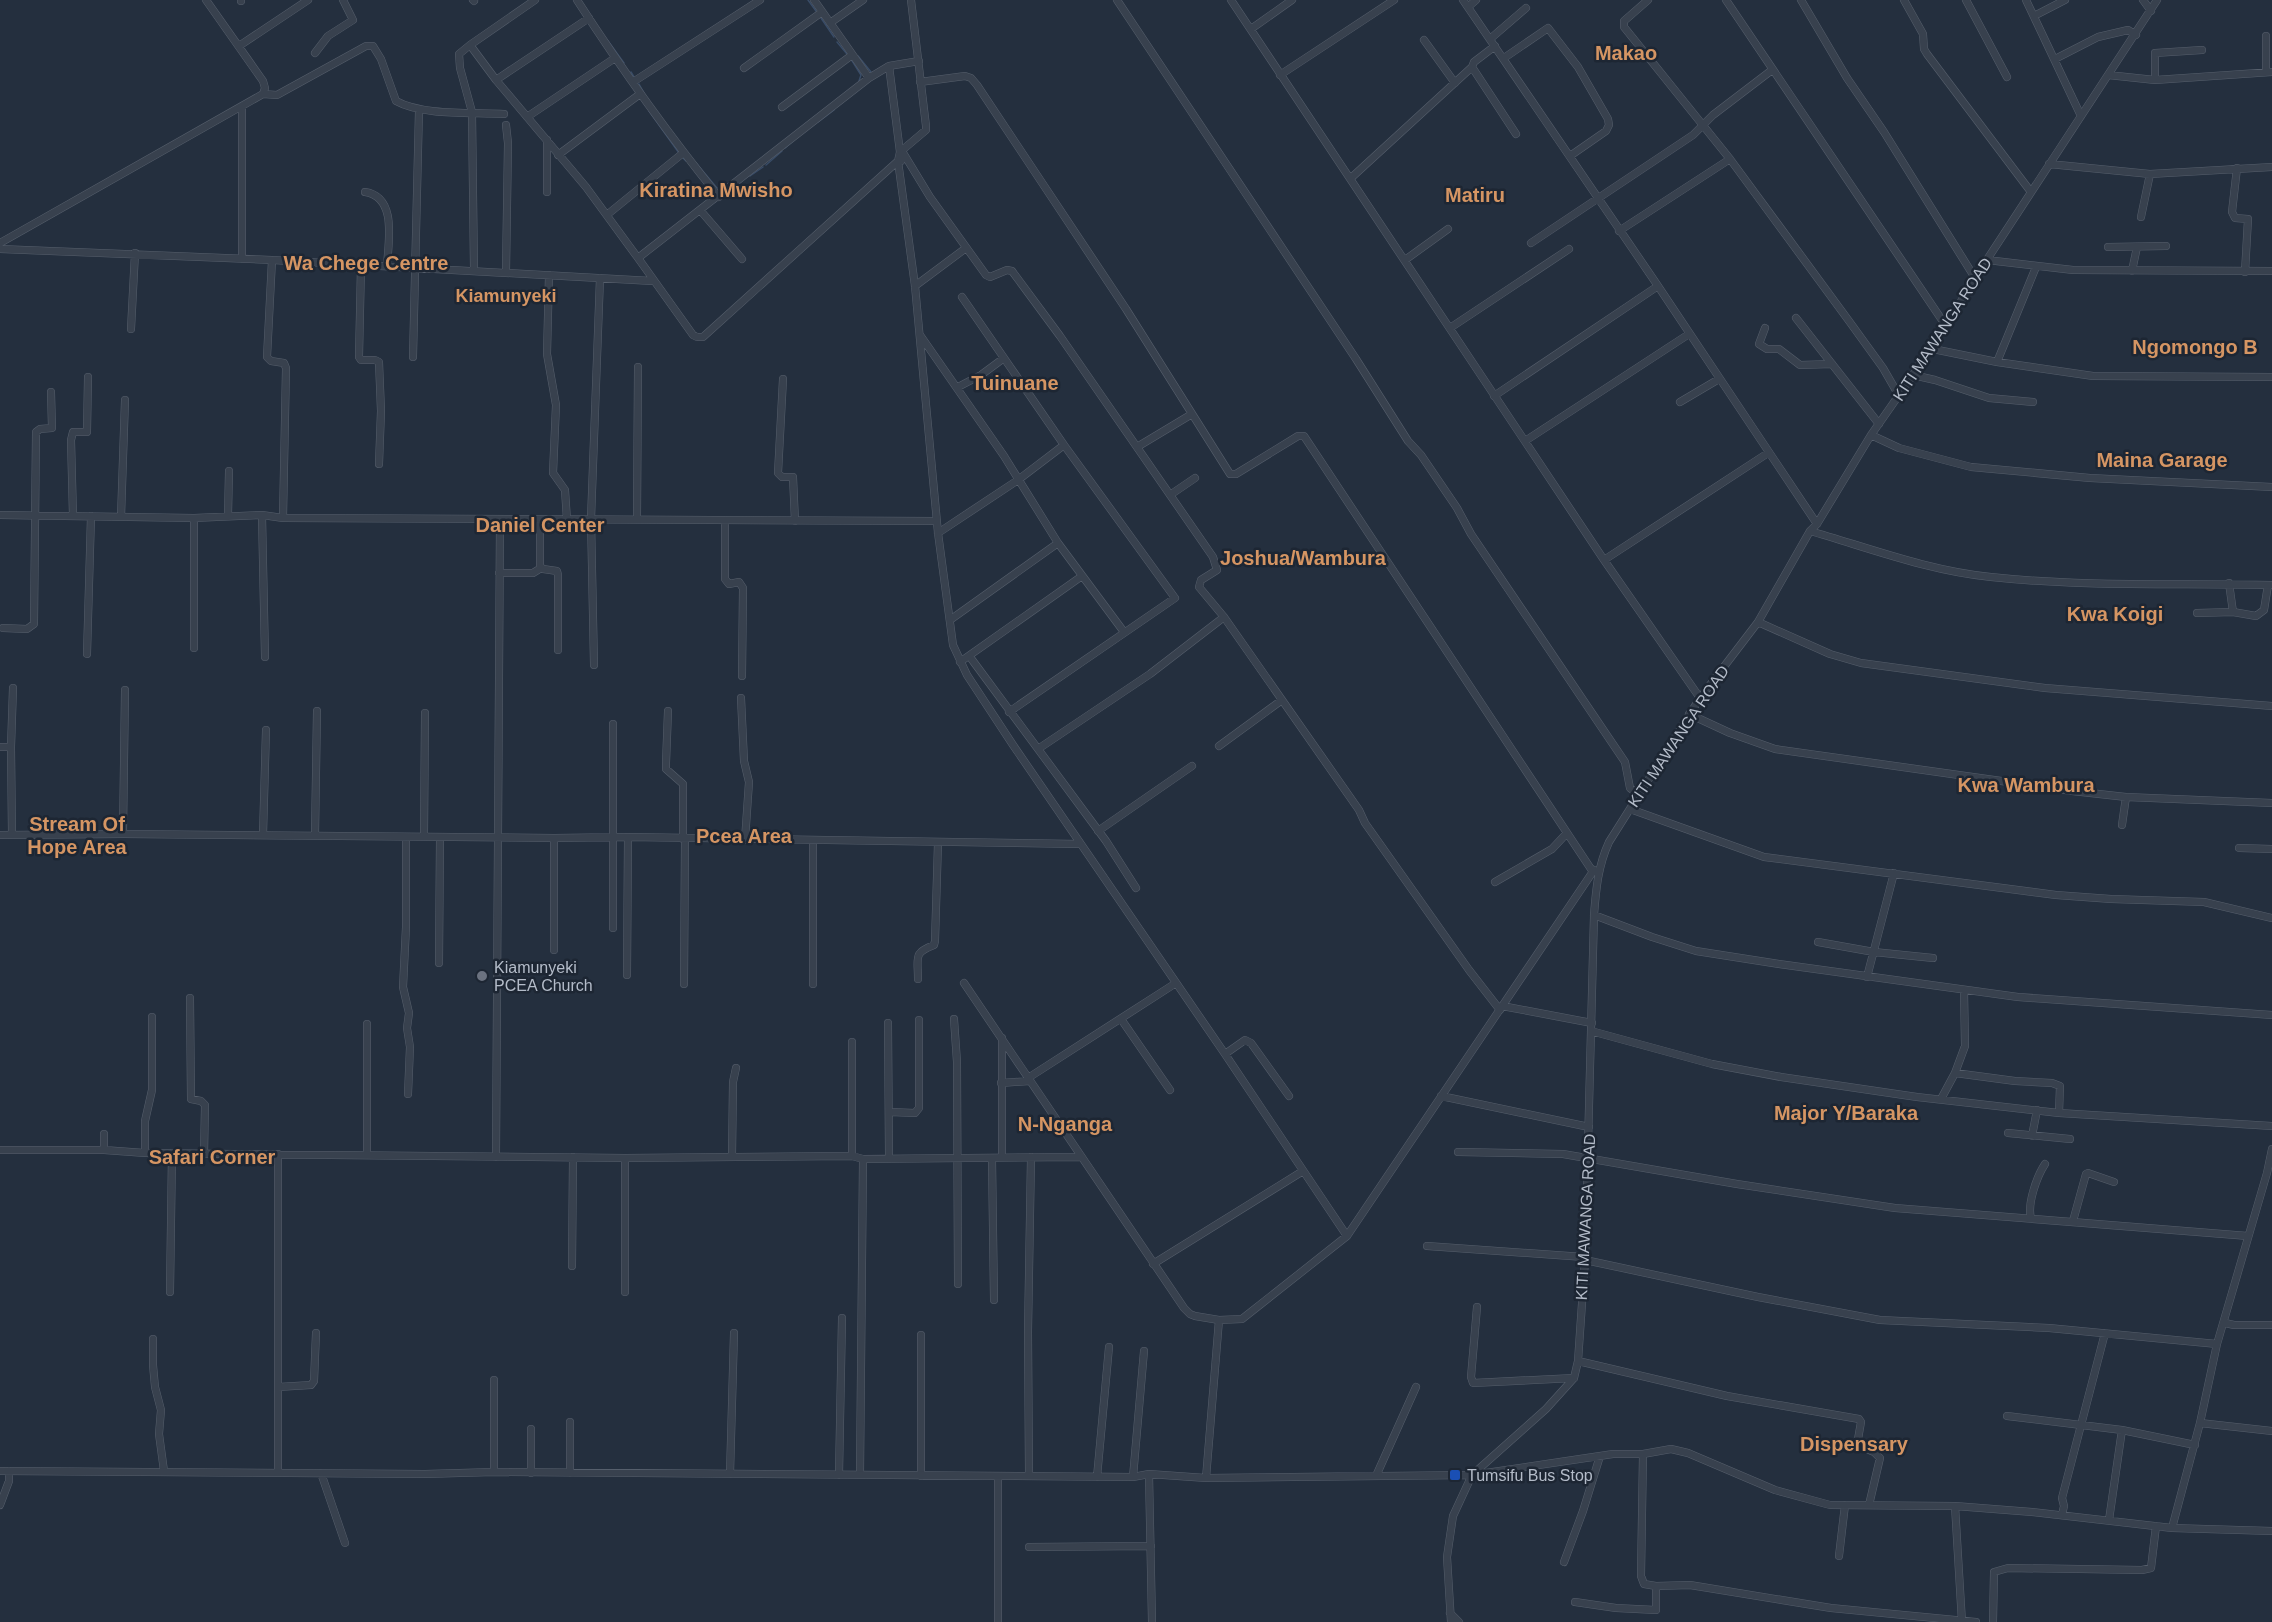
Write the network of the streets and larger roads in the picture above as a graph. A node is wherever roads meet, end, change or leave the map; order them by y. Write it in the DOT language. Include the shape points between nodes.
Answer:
graph roads {
  1 [pos="206,0"];
  2 [pos="308,0"];
  3 [pos="343,0"];
  4 [pos="535,0"];
  5 [pos="577,0"];
  6 [pos="760,0"];
  7 [pos="814,0"];
  8 [pos="863,0"];
  9 [pos="911,0"];
  10 [pos="1117,0"];
  11 [pos="1231,0"];
  12 [pos="1292,0"];
  13 [pos="1394,0"];
  14 [pos="1463,0"];
  15 [pos="1476,0"];
  16 [pos="1648,0"];
  17 [pos="1726,0"];
  18 [pos="1801,0"];
  19 [pos="1904,0"];
  20 [pos="1966,0"];
  21 [pos="2026,0"];
  22 [pos="2065,0"];
  23 [pos="2143,0"];
  24 [pos="2157,0"];
  25 [pos="1468,7"];
  26 [pos="1526,8"];
  27 [pos="2151,11"];
  28 [pos="822,12"];
  29 [pos="2034,16"];
  30 [pos="589,18"];
  31 [pos="830,23"];
  32 [pos="1251,29"];
  33 [pos="2136,35"];
  34 [pos="2266,36"];
  35 [pos="1490,39"];
  36 [pos="1424,40"];
  37 [pos="470,45"];
  38 [pos="238,46"];
  39 [pos="1495,46"];
  40 [pos="2202,50"];
  41 [pos="315,53"];
  42 [pos="852,55"];
  43 [pos="615,58"];
  44 [pos="1504,58"];
  45 [pos="2055,59"];
  46 [pos="919,61"];
  47 [pos="888,66"];
  48 [pos="1472,67"];
  49 [pos="744,68"];
  50 [pos="1772,70"];
  51 [pos="2269,72"];
  52 [pos="1280,75"];
  53 [pos="2108,75"];
  54 [pos="2007,77"];
  55 [pos="869,78"];
  56 [pos="496,80"];
  57 [pos="2154,80"];
  58 [pos="633,82"];
  59 [pos="920,82"];
  60 [pos="1455,83"];
  61 [pos="263,94"];
  62 [pos="640,94"];
  63 [pos="242,107"];
  64 [pos="782,107"];
  65 [pos="419,110"];
  66 [pos="472,112"];
  67 [pos="504,114"];
  68 [pos="2081,116"];
  69 [pos="527,117"];
  70 [pos="506,125"];
  71 [pos="1703,125"];
  72 [pos="1515,134"];
  73 [pos="547,140"];
  74 [pos="901,152"];
  75 [pos="683,153"];
  76 [pos="558,155"];
  77 [pos="1570,156"];
  78 [pos="1730,159"];
  79 [pos="898,161"];
  80 [pos="906,161"];
  81 [pos="2049,164"];
  82 [pos="2272,167"];
  83 [pos="2237,168"];
  84 [pos="2150,174"];
  85 [pos="1351,178"];
  86 [pos="365,192"];
  87 [pos="547,192"];
  88 [pos="2031,192"];
  89 [pos="719,197"];
  90 [pos="1597,197"];
  91 [pos="700,210"];
  92 [pos="608,214"];
  93 [pos="2141,217"];
  94 [pos="1448,229"];
  95 [pos="1619,231"];
  96 [pos="0,243"];
  97 [pos="1531,243"];
  98 [pos="2166,246"];
  99 [pos="2108,247"];
  100 [pos="2137,247"];
  101 [pos="966,248"];
  102 [pos="0,249"];
  103 [pos="1569,249"];
  104 [pos="135,253"];
  105 [pos="638,258"];
  106 [pos="243,259"];
  107 [pos="741,259"];
  108 [pos="272,260"];
  109 [pos="1406,260"];
  110 [pos="1987,260"];
  111 [pos="361,266"];
  112 [pos="387,267"];
  113 [pos="2036,267"];
  114 [pos="416,269"];
  115 [pos="474,270"];
  116 [pos="506,272"];
  117 [pos="2132,272"];
  118 [pos="2245,272"];
  119 [pos="2272,272"];
  120 [pos="549,275"];
  121 [pos="600,278"];
  122 [pos="1975,278"];
  123 [pos="652,281"];
  124 [pos="915,286"];
  125 [pos="1658,286"];
  126 [pos="962,297"];
  127 [pos="1796,318"];
  128 [pos="1946,326"];
  129 [pos="1450,328"];
  130 [pos="1765,328"];
  131 [pos="131,329"];
  132 [pos="919,333"];
  133 [pos="1689,334"];
  134 [pos="1928,348"];
  135 [pos="413,357"];
  136 [pos="1004,358"];
  137 [pos="1997,362"];
  138 [pos="1832,364"];
  139 [pos="638,367"];
  140 [pos="1913,375"];
  141 [pos="88,377"];
  142 [pos="2272,377"];
  143 [pos="1719,378"];
  144 [pos="783,379"];
  145 [pos="958,387"];
  146 [pos="51,392"];
  147 [pos="1898,394"];
  148 [pos="1494,396"];
  149 [pos="125,400"];
  150 [pos="1680,402"];
  151 [pos="2033,402"];
  152 [pos="1192,414"];
  153 [pos="1880,424"];
  154 [pos="1871,435"];
  155 [pos="1525,441"];
  156 [pos="1064,445"];
  157 [pos="1137,447"];
  158 [pos="1768,453"];
  159 [pos="379,464"];
  160 [pos="229,471"];
  161 [pos="1195,478"];
  162 [pos="1018,480"];
  163 [pos="2272,487"];
  164 [pos="1170,495"];
  165 [pos="0,515"];
  166 [pos="262,515"];
  167 [pos="34,516"];
  168 [pos="73,516"];
  169 [pos="91,516"];
  170 [pos="228,516"];
  171 [pos="121,517"];
  172 [pos="194,518"];
  173 [pos="283,518"];
  174 [pos="591,519"];
  175 [pos="637,519"];
  176 [pos="500,520"];
  177 [pos="540,520"];
  178 [pos="567,520"];
  179 [pos="725,521"];
  180 [pos="795,521"];
  181 [pos="937,521"];
  182 [pos="1817,524"];
  183 [pos="1810,531"];
  184 [pos="938,533"];
  185 [pos="1058,543"];
  186 [pos="1604,560"];
  187 [pos="541,568"];
  188 [pos="499,573"];
  189 [pos="1082,576"];
  190 [pos="2229,583"];
  191 [pos="2270,585"];
  192 [pos="2233,612"];
  193 [pos="2197,613"];
  194 [pos="1224,617"];
  195 [pos="950,620"];
  196 [pos="1758,622"];
  197 [pos="3,628"];
  198 [pos="1124,632"];
  199 [pos="194,648"];
  200 [pos="558,650"];
  201 [pos="87,654"];
  202 [pos="265,657"];
  203 [pos="970,657"];
  204 [pos="960,662"];
  205 [pos="594,665"];
  206 [pos="742,676"];
  207 [pos="13,688"];
  208 [pos="125,690"];
  209 [pos="741,698"];
  210 [pos="1700,698"];
  211 [pos="1282,700"];
  212 [pos="2272,706"];
  213 [pos="317,711"];
  214 [pos="668,711"];
  215 [pos="1009,712"];
  216 [pos="425,713"];
  217 [pos="1689,714"];
  218 [pos="613,724"];
  219 [pos="266,730"];
  220 [pos="1219,746"];
  221 [pos="0,747"];
  222 [pos="11,747"];
  223 [pos="1038,749"];
  224 [pos="1192,766"];
  225 [pos="1639,795"];
  226 [pos="2126,796"];
  227 [pos="2272,803"];
  228 [pos="1630,809"];
  229 [pos="2122,825"];
  230 [pos="1098,831"];
  231 [pos="1567,833"];
  232 [pos="12,834"];
  233 [pos="123,834"];
  234 [pos="0,835"];
  235 [pos="263,835"];
  236 [pos="315,836"];
  237 [pos="424,836"];
  238 [pos="405,837"];
  239 [pos="440,837"];
  240 [pos="628,837"];
  241 [pos="498,838"];
  242 [pos="554,838"];
  243 [pos="613,838"];
  244 [pos="684,839"];
  245 [pos="745,840"];
  246 [pos="813,841"];
  247 [pos="938,843"];
  248 [pos="1080,844"];
  249 [pos="2239,848"];
  250 [pos="2272,849"];
  251 [pos="1602,858"];
  252 [pos="1593,872"];
  253 [pos="1894,873"];
  254 [pos="1495,882"];
  255 [pos="1136,888"];
  256 [pos="1594,915"];
  257 [pos="2272,918"];
  258 [pos="613,928"];
  259 [pos="1818,942"];
  260 [pos="554,950"];
  261 [pos="1874,951"];
  262 [pos="1933,958"];
  263 [pos="439,963"];
  264 [pos="627,975"];
  265 [pos="1867,976"];
  266 [pos="918,979"];
  267 [pos="964,983"];
  268 [pos="1176,983"];
  269 [pos="684,984"];
  270 [pos="813,984"];
  271 [pos="1964,990"];
  272 [pos="190,998"];
  273 [pos="1501,1008"];
  274 [pos="2272,1015"];
  275 [pos="152,1017"];
  276 [pos="954,1019"];
  277 [pos="1121,1019"];
  278 [pos="919,1020"];
  279 [pos="888,1023"];
  280 [pos="1592,1023"];
  281 [pos="367,1024"];
  282 [pos="1591,1031"];
  283 [pos="1002,1038"];
  284 [pos="852,1042"];
  285 [pos="1225,1054"];
  286 [pos="736,1068"];
  287 [pos="1955,1073"];
  288 [pos="1029,1080"];
  289 [pos="1001,1083"];
  290 [pos="1170,1090"];
  291 [pos="408,1094"];
  292 [pos="1289,1096"];
  293 [pos="1441,1096"];
  294 [pos="1941,1100"];
  295 [pos="2037,1110"];
  296 [pos="890,1112"];
  297 [pos="2059,1113"];
  298 [pos="2272,1126"];
  299 [pos="1589,1127"];
  300 [pos="2008,1133"];
  301 [pos="104,1134"];
  302 [pos="2032,1136"];
  303 [pos="2070,1139"];
  304 [pos="2272,1149"];
  305 [pos="0,1150"];
  306 [pos="104,1150"];
  307 [pos="1458,1152"];
  308 [pos="145,1153"];
  309 [pos="172,1153"];
  310 [pos="204,1154"];
  311 [pos="278,1154"];
  312 [pos="368,1155"];
  313 [pos="496,1156"];
  314 [pos="852,1156"];
  315 [pos="573,1157"];
  316 [pos="732,1157"];
  317 [pos="889,1157"];
  318 [pos="956,1157"];
  319 [pos="1002,1157"];
  320 [pos="1031,1157"];
  321 [pos="1080,1157"];
  322 [pos="1588,1157"];
  323 [pos="624,1158"];
  324 [pos="992,1158"];
  325 [pos="863,1159"];
  326 [pos="2045,1164"];
  327 [pos="1302,1171"];
  328 [pos="2270,1173"];
  329 [pos="2114,1182"];
  330 [pos="2031,1218"];
  331 [pos="2073,1221"];
  332 [pos="1347,1236"];
  333 [pos="2248,1236"];
  334 [pos="1427,1246"];
  335 [pos="1585,1258"];
  336 [pos="1153,1264"];
  337 [pos="572,1266"];
  338 [pos="958,1284"];
  339 [pos="170,1292"];
  340 [pos="625,1292"];
  341 [pos="994,1300"];
  342 [pos="1477,1307"];
  343 [pos="842,1318"];
  344 [pos="1219,1320"];
  345 [pos="2225,1323"];
  346 [pos="2272,1325"];
  347 [pos="316,1333"];
  348 [pos="734,1333"];
  349 [pos="2105,1333"];
  350 [pos="921,1335"];
  351 [pos="153,1339"];
  352 [pos="2217,1344"];
  353 [pos="1108,1347"];
  354 [pos="1144,1351"];
  355 [pos="1578,1361"];
  356 [pos="1574,1378"];
  357 [pos="494,1380"];
  358 [pos="278,1387"];
  359 [pos="1416,1387"];
  360 [pos="2007,1416"];
  361 [pos="570,1422"];
  362 [pos="2200,1423"];
  363 [pos="2081,1426"];
  364 [pos="531,1429"];
  365 [pos="2122,1430"];
  366 [pos="2272,1431"];
  367 [pos="2195,1445"];
  368 [pos="1643,1454"];
  369 [pos="1600,1456"];
  370 [pos="0,1471"];
  371 [pos="9,1471"];
  372 [pos="164,1471"];
  373 [pos="494,1472"];
  374 [pos="278,1473"];
  375 [pos="321,1473"];
  376 [pos="531,1473"];
  377 [pos="570,1473"];
  378 [pos="730,1474"];
  379 [pos="1149,1474"];
  380 [pos="1472,1474"];
  381 [pos="839,1475"];
  382 [pos="860,1475"];
  383 [pos="921,1476"];
  384 [pos="998,1476"];
  385 [pos="1029,1476"];
  386 [pos="1376,1476"];
  387 [pos="1097,1477"];
  388 [pos="1133,1477"];
  389 [pos="1206,1478"];
  390 [pos="0,1505"];
  391 [pos="1845,1505"];
  392 [pos="1869,1505"];
  393 [pos="1955,1506"];
  394 [pos="2062,1515"];
  395 [pos="2109,1520"];
  396 [pos="2156,1526"];
  397 [pos="2172,1528"];
  398 [pos="2272,1531"];
  399 [pos="345,1543"];
  400 [pos="1151,1546"];
  401 [pos="1029,1547"];
  402 [pos="1839,1556"];
  403 [pos="1564,1562"];
  404 [pos="1656,1586"];
  405 [pos="1575,1602"];
  406 [pos="1450,1613"];
  407 [pos="1963,1621"];
  408 [pos="999,1622"];
  409 [pos="1152,1622"];
  410 [pos="1450,1622"];
  411 [pos="1459,1622"];
  412 [pos="1976,1622"];
  413 [pos="1993,1622"];
  1 -- 38 [label="street"];
  2 -- 38 [label="street"];
  3 -- 41 [label="street" via="353,20 328,36"];
  4 -- 37 [label="street"];
  5 -- 30 [label="street"];
  6 -- 58 [label="street"];
  7 -- 28 [label="street"];
  8 -- 31 [label="street"];
  9 -- 46 [label="street"];
  10 -- 225 [label="street" via="1625,762 1630,788"];
  11 -- 32 [label="street"];
  12 -- 32 [label="street"];
  13 -- 52 [label="street"];
  14 -- 25 [label="street"];
  15 -- 25 [label="street"];
  16 -- 71 [label="street" via="1626,17 1624,27"];
  17 -- 50 [label="street"];
  18 -- 122 [label="street" via="1846,78"];
  19 -- 88 [label="street" via="1923,34 1927,54"];
  20 -- 54 [label="street"];
  21 -- 29 [label="street"];
  22 -- 29 [label="street"];
  23 -- 27 [label="street"];
  24 -- 27 [label="street, KITI MAWANGA ROAD"];
  25 -- 35 [label="street"];
  26 -- 35 [label="street"];
  27 -- 33 [label="street, KITI MAWANGA ROAD"];
  28 -- 31 [label="street"];
  28 -- 49 [label="street"];
  29 -- 45 [label="street"];
  30 -- 43 [label="street"];
  30 -- 56 [label="street"];
  31 -- 42 [label="street"];
  32 -- 52 [label="street"];
  33 -- 45 [label="street" via="2128,30 2098,37"];
  33 -- 53 [label="street, KITI MAWANGA ROAD"];
  34 -- 51 [label="street"];
  35 -- 39 [label="street"];
  36 -- 60 [label="street"];
  37 -- 56 [label="street"];
  37 -- 66 [label="street" via="459,54 459,68"];
  38 -- 61 [label="street" via="263,81"];
  39 -- 44 [label="street"];
  39 -- 48 [label="street" via="1473,62"];
  40 -- 57 [label="street" via="2155,53"];
  42 -- 55 [label="street"];
  42 -- 64 [label="street"];
  43 -- 58 [label="street"];
  43 -- 69 [label="street"];
  44 -- 77 [label="street"];
  44 -- 77 [label="street" via="1548,28 1578,67 1609,125"];
  45 -- 68 [label="street"];
  46 -- 47 [label="street"];
  46 -- 59 [label="street"];
  47 -- 55 [label="street"];
  47 -- 74 [label="street"];
  48 -- 60 [label="street"];
  48 -- 72 [label="street"];
  50 -- 71 [label="street"];
  50 -- 128 [label="street"];
  51 -- 57 [label="street"];
  52 -- 85 [label="street"];
  53 -- 57 [label="street"];
  53 -- 68 [label="street, KITI MAWANGA ROAD"];
  55 -- 89 [label="street"];
  56 -- 69 [label="street"];
  58 -- 62 [label="street"];
  59 -- 74 [label="street" via="926,130"];
  59 -- 152 [label="street" via="965,76 977,85"];
  60 -- 85 [label="street"];
  61 -- 63 [label="street"];
  61 -- 65 [label="street" via="277,95 366,46 373,46 396,101"];
  62 -- 75 [label="street"];
  62 -- 76 [label="street"];
  63 -- 96 [label="street"];
  63 -- 106 [label="street"];
  65 -- 66 [label="street"];
  65 -- 114 [label="street"];
  66 -- 67 [label="street"];
  66 -- 115 [label="street"];
  68 -- 81 [label="street, KITI MAWANGA ROAD"];
  69 -- 73 [label="street"];
  70 -- 116 [label="street"];
  71 -- 78 [label="street"];
  71 -- 90 [label="street"];
  73 -- 76 [label="street"];
  73 -- 87 [label="street"];
  74 -- 79 [label="street"];
  74 -- 80 [label="street"];
  75 -- 89 [label="street"];
  75 -- 92 [label="street"];
  76 -- 92 [label="street"];
  77 -- 90 [label="street"];
  78 -- 95 [label="street"];
  78 -- 147 [label="street"];
  79 -- 80 [label="street"];
  79 -- 123 [label="street" via="703,337 693,335"];
  79 -- 124 [label="street"];
  80 -- 101 [label="street"];
  81 -- 84 [label="street"];
  81 -- 88 [label="street, KITI MAWANGA ROAD"];
  82 -- 83 [label="street"];
  83 -- 84 [label="street"];
  83 -- 118 [label="street" via="2232,212 2235,218 2248,219"];
  84 -- 93 [label="street"];
  85 -- 109 [label="street"];
  86 -- 112 [label="street" via="374,194 386,207"];
  88 -- 110 [label="street, KITI MAWANGA ROAD"];
  89 -- 91 [label="street"];
  90 -- 95 [label="street"];
  90 -- 97 [label="street"];
  91 -- 105 [label="street"];
  91 -- 107 [label="street"];
  92 -- 105 [label="street"];
  94 -- 109 [label="street"];
  95 -- 125 [label="street"];
  98 -- 100 [label="street"];
  99 -- 100 [label="street"];
  100 -- 117 [label="street"];
  101 -- 124 [label="street"];
  101 -- 157 [label="street" via="986,275 1007,270 1014,273"];
  102 -- 104 [label="street"];
  103 -- 129 [label="street"];
  104 -- 106 [label="street"];
  104 -- 131 [label="street"];
  105 -- 123 [label="street"];
  106 -- 108 [label="street"];
  108 -- 111 [label="street"];
  108 -- 173 [label="street" via="267,357 284,363 286,368"];
  109 -- 129 [label="street"];
  110 -- 113 [label="street"];
  110 -- 122 [label="street, KITI MAWANGA ROAD"];
  111 -- 112 [label="street"];
  111 -- 159 [label="street" via="359,357 379,362"];
  112 -- 114 [label="street"];
  113 -- 117 [label="street"];
  113 -- 137 [label="street"];
  114 -- 115 [label="street"];
  114 -- 135 [label="street"];
  115 -- 116 [label="street"];
  116 -- 120 [label="street"];
  117 -- 118 [label="street"];
  118 -- 119 [label="street"];
  120 -- 121 [label="street"];
  120 -- 178 [label="street" via="547,354 556,405 553,473 566,490"];
  121 -- 123 [label="street"];
  121 -- 174 [label="street"];
  122 -- 128 [label="street, KITI MAWANGA ROAD"];
  124 -- 132 [label="street"];
  125 -- 133 [label="street"];
  125 -- 148 [label="street"];
  126 -- 136 [label="street"];
  127 -- 138 [label="street"];
  128 -- 134 [label="street, KITI MAWANGA ROAD"];
  129 -- 148 [label="street"];
  130 -- 138 [label="street" via="1758,344 1767,349 1779,349 1800,365"];
  132 -- 145 [label="street"];
  132 -- 181 [label="street"];
  133 -- 143 [label="street"];
  133 -- 155 [label="street"];
  134 -- 137 [label="street"];
  134 -- 140 [label="street, KITI MAWANGA ROAD"];
  136 -- 145 [label="street"];
  136 -- 156 [label="street"];
  137 -- 142 [label="street" via="2093,376"];
  138 -- 153 [label="street"];
  139 -- 175 [label="street"];
  140 -- 147 [label="street, KITI MAWANGA ROAD"];
  140 -- 151 [label="street" via="1989,398"];
  141 -- 168 [label="street" via="87,432 73,432 71,440"];
  143 -- 150 [label="street"];
  143 -- 158 [label="street"];
  144 -- 180 [label="street" via="778,473 793,477"];
  145 -- 162 [label="street"];
  146 -- 167 [label="street" via="52,428 36,432"];
  147 -- 153 [label="street, KITI MAWANGA ROAD"];
  148 -- 155 [label="street"];
  149 -- 171 [label="street"];
  152 -- 157 [label="street"];
  152 -- 231 [label="street" via="1234,475 1304,436"];
  153 -- 154 [label="street, KITI MAWANGA ROAD"];
  154 -- 163 [label="street" via="1899,448 1971,467 2090,478"];
  154 -- 182 [label="street, KITI MAWANGA ROAD"];
  155 -- 186 [label="street"];
  156 -- 162 [label="street"];
  156 -- 198 [label="street" via="1175,598"];
  157 -- 164 [label="street"];
  158 -- 182 [label="street"];
  158 -- 186 [label="street"];
  160 -- 170 [label="street"];
  161 -- 164 [label="street"];
  162 -- 184 [label="street"];
  162 -- 185 [label="street"];
  164 -- 194 [label="street" via="1213,557 1217,570 1201,580 1199,587"];
  165 -- 167 [label="street"];
  166 -- 170 [label="street"];
  166 -- 173 [label="street"];
  166 -- 202 [label="street"];
  167 -- 168 [label="street"];
  167 -- 197 [label="street" via="34,624 27,629"];
  168 -- 169 [label="street"];
  169 -- 171 [label="street"];
  169 -- 201 [label="street"];
  170 -- 172 [label="street"];
  171 -- 172 [label="street"];
  172 -- 199 [label="street"];
  173 -- 176 [label="street"];
  174 -- 175 [label="street"];
  174 -- 178 [label="street"];
  174 -- 205 [label="street"];
  175 -- 179 [label="street"];
  176 -- 177 [label="street"];
  176 -- 188 [label="street"];
  177 -- 178 [label="street"];
  177 -- 187 [label="street"];
  179 -- 180 [label="street"];
  179 -- 206 [label="street" via="725,579 729,584 739,582 743,588"];
  180 -- 181 [label="street"];
  181 -- 184 [label="street"];
  182 -- 183 [label="street, KITI MAWANGA ROAD"];
  183 -- 190 [label="street" via="1934,567 1990,577 2083,583"];
  183 -- 196 [label="street, KITI MAWANGA ROAD"];
  184 -- 195 [label="street"];
  185 -- 189 [label="street"];
  185 -- 195 [label="street"];
  186 -- 210 [label="street"];
  187 -- 188 [label="street" via="533,573"];
  187 -- 200 [label="street" via="557,571"];
  188 -- 241 [label="street"];
  189 -- 198 [label="street"];
  189 -- 203 [label="street"];
  190 -- 191 [label="street"];
  190 -- 192 [label="street"];
  191 -- 192 [label="street" via="2261,613 2251,617"];
  192 -- 193 [label="street"];
  194 -- 211 [label="street"];
  194 -- 223 [label="street" via="1150,674"];
  195 -- 204 [label="street"];
  196 -- 210 [label="street, KITI MAWANGA ROAD"];
  196 -- 212 [label="street" via="1830,654 1861,663 2045,687"];
  198 -- 215 [label="street"];
  203 -- 204 [label="street"];
  203 -- 215 [label="street"];
  204 -- 248 [label="street"];
  207 -- 222 [label="street"];
  208 -- 233 [label="street"];
  209 -- 245 [label="street" via="748,782"];
  210 -- 217 [label="street, KITI MAWANGA ROAD"];
  211 -- 220 [label="street"];
  211 -- 273 [label="street" via="1469,970"];
  213 -- 236 [label="street"];
  214 -- 244 [label="street" via="666,769 683,784"];
  215 -- 223 [label="street"];
  216 -- 237 [label="street"];
  217 -- 225 [label="street, KITI MAWANGA ROAD"];
  217 -- 226 [label="street" via="1730,734 1775,749"];
  218 -- 243 [label="street"];
  219 -- 235 [label="street"];
  221 -- 222 [label="street"];
  222 -- 232 [label="street"];
  223 -- 230 [label="street"];
  224 -- 230 [label="street"];
  225 -- 228 [label="street, KITI MAWANGA ROAD"];
  226 -- 227 [label="street"];
  226 -- 229 [label="street"];
  228 -- 251 [label="street, KITI MAWANGA ROAD"];
  228 -- 253 [label="street" via="1764,857"];
  230 -- 255 [label="street"];
  231 -- 252 [label="street"];
  231 -- 254 [label="street" via="1552,849"];
  232 -- 233 [label="street"];
  232 -- 234 [label="street"];
  233 -- 235 [label="street"];
  235 -- 236 [label="street"];
  236 -- 238 [label="street"];
  237 -- 238 [label="street"];
  237 -- 239 [label="street"];
  238 -- 291 [label="street" via="403,987 409,1013"];
  239 -- 241 [label="street"];
  239 -- 263 [label="street"];
  240 -- 243 [label="street"];
  240 -- 244 [label="street"];
  240 -- 264 [label="street"];
  241 -- 242 [label="street"];
  241 -- 313 [label="street"];
  242 -- 243 [label="street"];
  242 -- 260 [label="street"];
  243 -- 258 [label="street"];
  244 -- 245 [label="street"];
  244 -- 269 [label="street"];
  245 -- 246 [label="street"];
  246 -- 247 [label="street"];
  246 -- 270 [label="street"];
  247 -- 248 [label="street"];
  247 -- 266 [label="street" via="935,941 918,954"];
  248 -- 268 [label="street"];
  249 -- 250 [label="street"];
  251 -- 252 [label="street"];
  251 -- 256 [label="street, KITI MAWANGA ROAD"];
  252 -- 273 [label="street"];
  253 -- 257 [label="street" via="2056,895 2204,902"];
  253 -- 261 [label="street"];
  256 -- 265 [label="street" via="1696,951"];
  256 -- 280 [label="street, KITI MAWANGA ROAD"];
  259 -- 261 [label="street"];
  261 -- 262 [label="street"];
  261 -- 265 [label="street"];
  265 -- 271 [label="street"];
  267 -- 283 [label="street"];
  268 -- 277 [label="street"];
  268 -- 285 [label="street"];
  271 -- 274 [label="street"];
  271 -- 287 [label="street" via="1965,1046"];
  272 -- 310 [label="street" via="191,1099 205,1105"];
  273 -- 280 [label="street"];
  273 -- 293 [label="street"];
  275 -- 308 [label="street" via="152,1090 146,1110"];
  276 -- 318 [label="street"];
  277 -- 288 [label="street"];
  277 -- 290 [label="street"];
  278 -- 296 [label="street" via="920,1108 915,1113"];
  279 -- 296 [label="street"];
  280 -- 282 [label="street, KITI MAWANGA ROAD"];
  281 -- 312 [label="street"];
  282 -- 294 [label="street" via="1724,1066"];
  282 -- 299 [label="street, KITI MAWANGA ROAD"];
  283 -- 288 [label="street"];
  283 -- 289 [label="street"];
  284 -- 314 [label="street"];
  285 -- 292 [label="street" via="1245,1040 1251,1043"];
  285 -- 327 [label="street"];
  286 -- 316 [label="street"];
  287 -- 294 [label="street"];
  287 -- 297 [label="street" via="2056,1084 2060,1086"];
  288 -- 289 [label="street"];
  288 -- 321 [label="street"];
  289 -- 319 [label="street"];
  293 -- 299 [label="street"];
  293 -- 332 [label="street"];
  294 -- 295 [label="street"];
  295 -- 297 [label="street"];
  295 -- 302 [label="street"];
  296 -- 317 [label="street"];
  297 -- 298 [label="street"];
  299 -- 322 [label="street, KITI MAWANGA ROAD"];
  300 -- 302 [label="street"];
  301 -- 306 [label="street"];
  302 -- 303 [label="street"];
  304 -- 328 [label="street"];
  305 -- 306 [label="street"];
  306 -- 308 [label="street"];
  307 -- 322 [label="street"];
  308 -- 309 [label="street"];
  309 -- 310 [label="street"];
  309 -- 339 [label="street"];
  310 -- 311 [label="street"];
  311 -- 312 [label="street"];
  311 -- 358 [label="street"];
  312 -- 313 [label="street"];
  313 -- 315 [label="street"];
  314 -- 316 [label="street"];
  314 -- 325 [label="street"];
  315 -- 323 [label="street"];
  315 -- 337 [label="street"];
  316 -- 323 [label="street"];
  317 -- 318 [label="street"];
  317 -- 325 [label="street"];
  318 -- 324 [label="street"];
  318 -- 338 [label="street"];
  319 -- 320 [label="street"];
  319 -- 324 [label="street"];
  320 -- 321 [label="street"];
  320 -- 385 [label="street"];
  321 -- 336 [label="street"];
  322 -- 330 [label="street" via="1895,1208"];
  322 -- 335 [label="street, KITI MAWANGA ROAD"];
  323 -- 340 [label="street"];
  324 -- 341 [label="street"];
  325 -- 382 [label="street"];
  326 -- 330 [label="street"];
  327 -- 332 [label="street"];
  327 -- 336 [label="street"];
  328 -- 333 [label="street"];
  329 -- 331 [label="street" via="2086,1174"];
  330 -- 331 [label="street"];
  331 -- 333 [label="street"];
  332 -- 344 [label="street" via="1247,1317"];
  333 -- 345 [label="street"];
  334 -- 335 [label="street"];
  335 -- 349 [label="street" via="1880,1320"];
  335 -- 355 [label="street, KITI MAWANGA ROAD"];
  336 -- 344 [label="street" via="1190,1314"];
  342 -- 356 [label="street" via="1473,1383"];
  343 -- 381 [label="street"];
  344 -- 389 [label="street"];
  345 -- 346 [label="street"];
  345 -- 352 [label="street"];
  347 -- 358 [label="street" via="314,1381 311,1385"];
  348 -- 378 [label="street"];
  349 -- 352 [label="street"];
  349 -- 363 [label="street"];
  350 -- 383 [label="street"];
  351 -- 372 [label="street"];
  352 -- 362 [label="street"];
  353 -- 387 [label="street"];
  354 -- 388 [label="street"];
  355 -- 356 [label="street, KITI MAWANGA ROAD"];
  355 -- 392 [label="street" via="1727,1396 1859,1419 1857,1445 1880,1458"];
  356 -- 380 [label="street, KITI MAWANGA ROAD" via="1546,1410"];
  357 -- 373 [label="street"];
  358 -- 374 [label="street"];
  359 -- 386 [label="street"];
  360 -- 363 [label="street"];
  361 -- 377 [label="street"];
  362 -- 366 [label="street"];
  362 -- 367 [label="street"];
  363 -- 365 [label="street"];
  363 -- 394 [label="street" via="2062,1498"];
  364 -- 376 [label="street"];
  365 -- 367 [label="street"];
  365 -- 395 [label="street"];
  367 -- 397 [label="street"];
  368 -- 369 [label="street"];
  368 -- 391 [label="street" via="1679,1450 1790,1496"];
  368 -- 404 [label="street" via="1641,1576 1644,1584"];
  369 -- 380 [label="street"];
  369 -- 403 [label="street"];
  370 -- 371 [label="street"];
  371 -- 372 [label="street"];
  371 -- 390 [label="street"];
  372 -- 374 [label="street"];
  373 -- 375 [label="street"];
  373 -- 376 [label="street"];
  374 -- 375 [label="street"];
  375 -- 399 [label="street"];
  376 -- 377 [label="street"];
  377 -- 378 [label="street"];
  378 -- 381 [label="street"];
  379 -- 388 [label="street"];
  379 -- 389 [label="street"];
  379 -- 400 [label="street"];
  380 -- 386 [label="street"];
  380 -- 406 [label="street" via="1452,1516 1447,1557"];
  381 -- 382 [label="street"];
  382 -- 383 [label="street"];
  383 -- 384 [label="street"];
  384 -- 385 [label="street"];
  384 -- 408 [label="street"];
  385 -- 387 [label="street"];
  386 -- 389 [label="street"];
  387 -- 388 [label="street"];
  391 -- 392 [label="street"];
  391 -- 402 [label="street"];
  392 -- 393 [label="street"];
  393 -- 394 [label="street"];
  393 -- 407 [label="street"];
  394 -- 395 [label="street"];
  395 -- 396 [label="street"];
  396 -- 397 [label="street"];
  396 -- 413 [label="street" via="2151,1568 2008,1568 1994,1572"];
  397 -- 398 [label="street"];
  400 -- 401 [label="street"];
  400 -- 409 [label="street"];
  404 -- 405 [label="street" via="1657,1605 1652,1611"];
  404 -- 407 [label="street" via="1690,1585 1831,1608"];
  406 -- 410 [label="street"];
  406 -- 411 [label="street"];
  407 -- 412 [label="street"];
}
